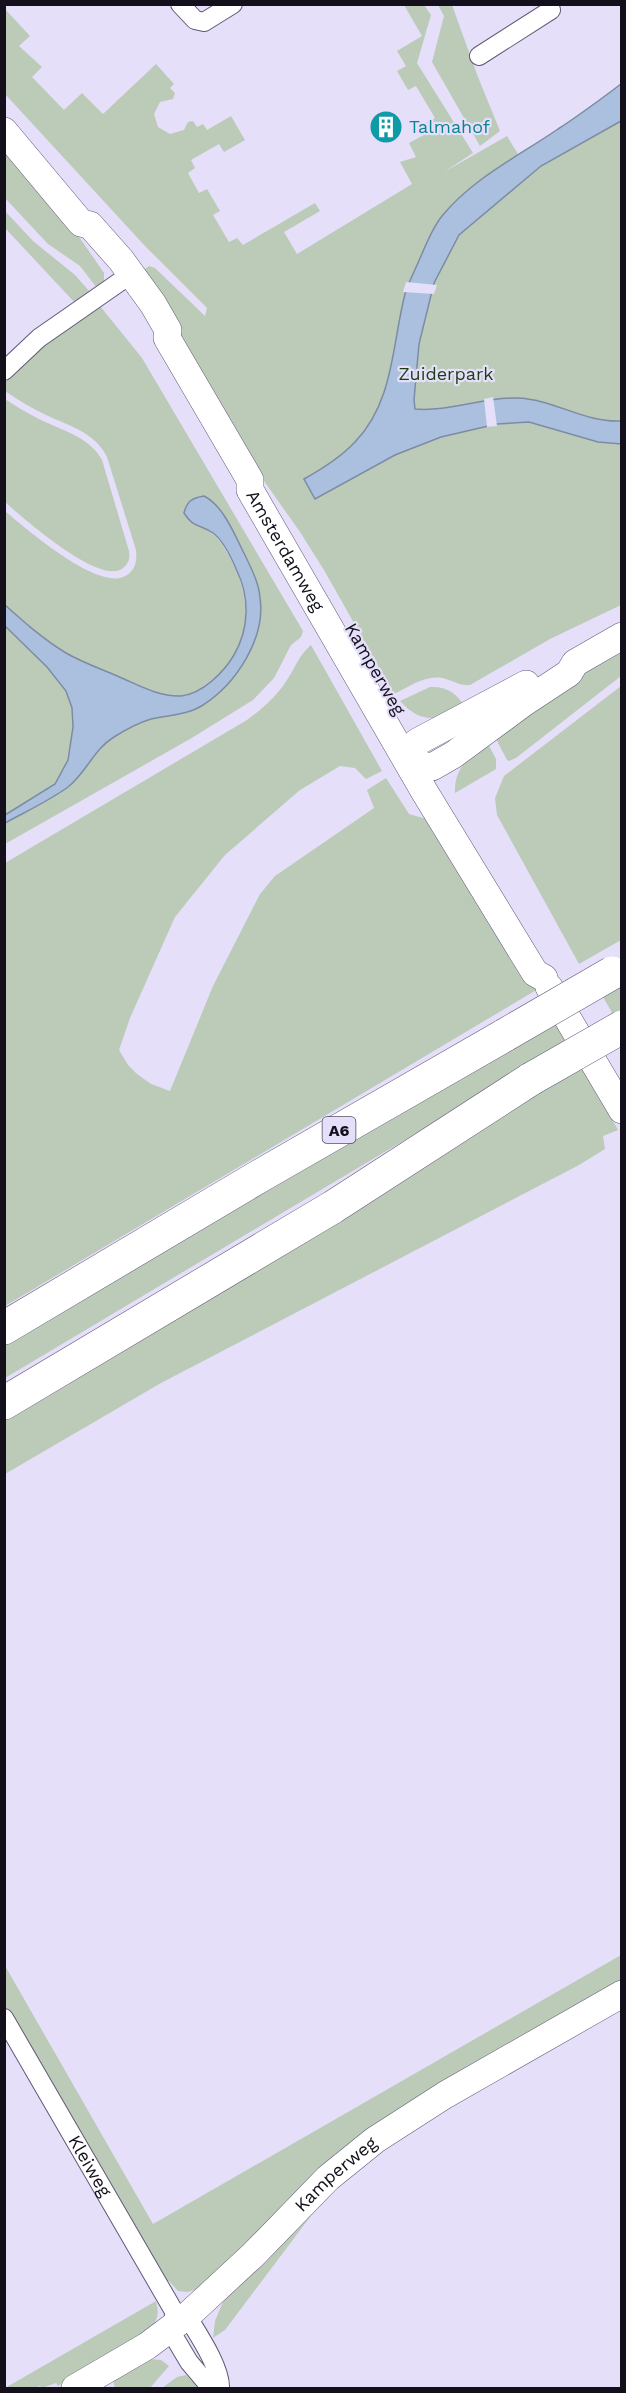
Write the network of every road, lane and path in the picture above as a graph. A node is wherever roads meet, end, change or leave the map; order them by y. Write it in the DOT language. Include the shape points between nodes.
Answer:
graph roads {
  1 [pos="180,4"];
  2 [pos="233,4"];
  3 [pos="549,4"];
  4 [pos="479,56"];
  5 [pos="4,131"];
  6 [pos="125,279"];
  7 [pos="4,371"];
  8 [pos="621,636"];
  9 [pos="419,757"];
  10 [pos="617,971"];
  11 [pos="621,1027"];
  12 [pos="621,1110"];
  13 [pos="4,1328"];
  14 [pos="4,1403"];
  15 [pos="621,1994"];
  16 [pos="4,2018"];
  17 [pos="177,2320"];
  18 [pos="75,2388"];
  19 [pos="211,2388"];
  20 [pos="220,2388"];
  1 -- 2 [label="street" via="195,20 204,22"];
  3 -- 4 [label="street" via="551,10"];
  5 -- 6 [label="street, Amsterdamweg" via="81,222 81,232"];
  6 -- 7 [label="street" via="39,338"];
  6 -- 9 [label="street, Amsterdamweg" via="160,335 167,338 250,480 250,490"];
  8 -- 9 [label="street" via="574,663 569,673 453,755"];
  9 -- 12 [label="street" via="535,974 544,978"];
  10 -- 13 [label="highway, A6, bridge" via="258,1176"];
  11 -- 14 [label="highway, bridge" via="531,1079 333,1207"];
  15 -- 17 [label="street, Kamperweg" via="445,2095 364,2148 328,2178 214,2292"];
  16 -- 17 [label="street, Kleiweg"];
  17 -- 18 [label="street, Kamperweg"];
  17 -- 19 [label="street, Kleiweg" via="189,2362"];
  17 -- 20 [label="street, Kleiweg" via="209,2355"];
}
